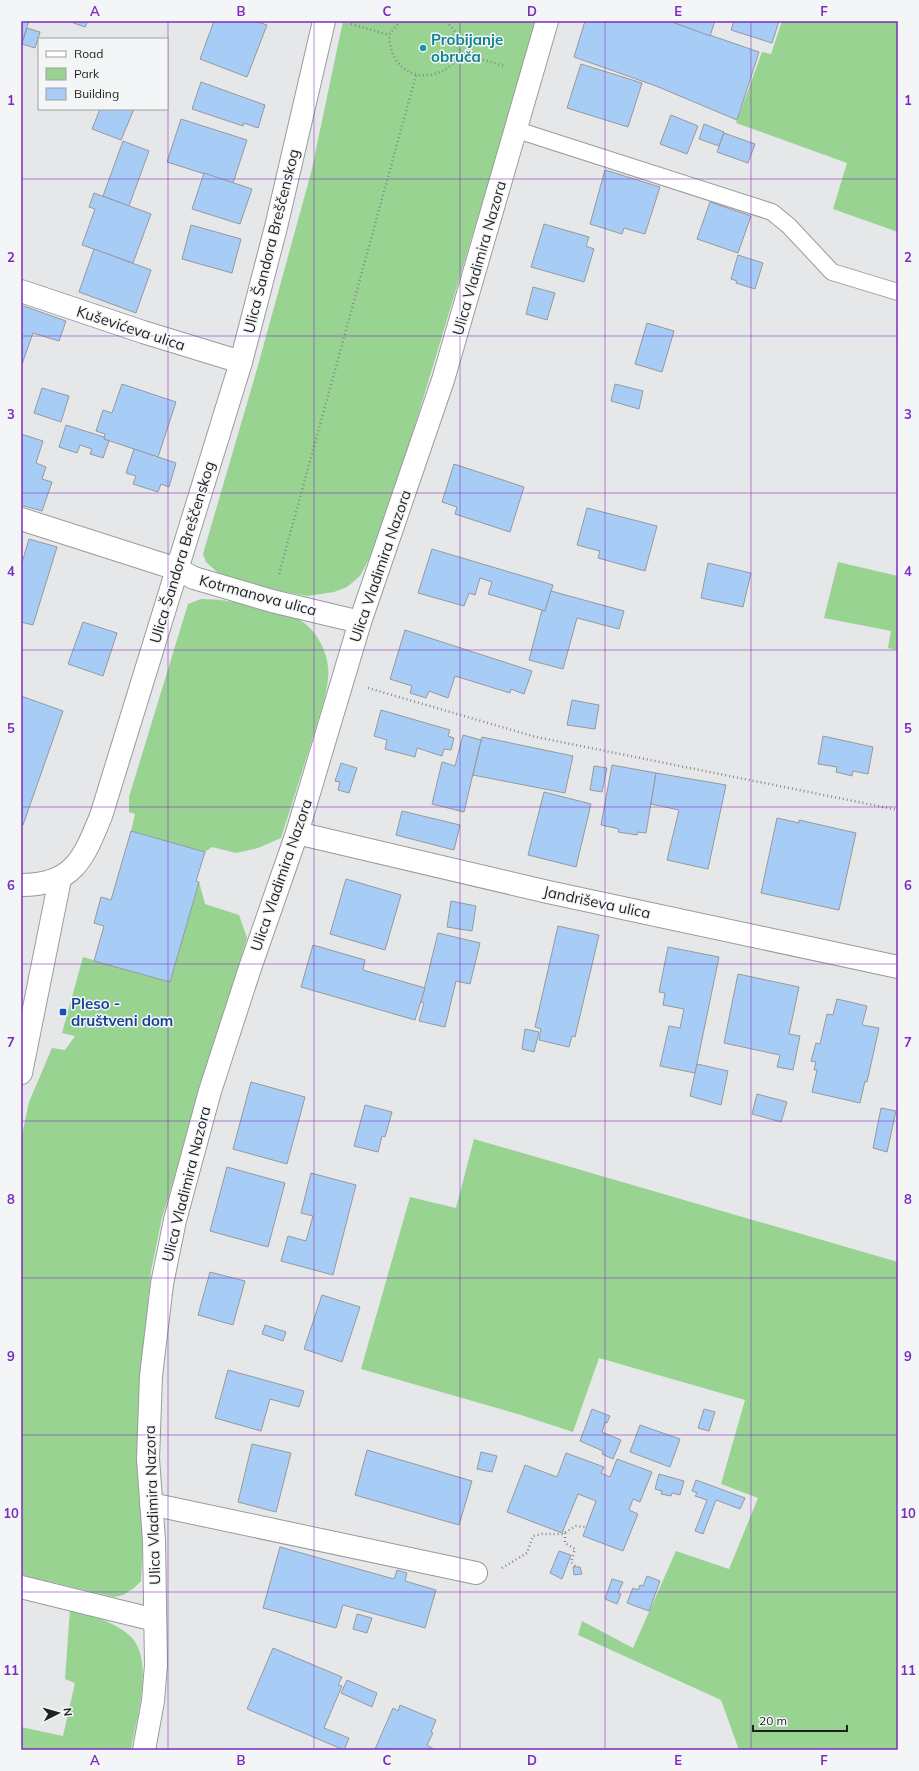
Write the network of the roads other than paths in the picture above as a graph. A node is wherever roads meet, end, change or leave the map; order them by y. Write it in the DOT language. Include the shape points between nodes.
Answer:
graph roads {
  1 [pos="324,21"];
  2 [pos="548,21"];
  3 [pos="517,130"];
  4 [pos="21,291"];
  5 [pos="898,292"];
  6 [pos="241,362"];
  7 [pos="21,519"];
  8 [pos="177,569"];
  9 [pos="360,622"];
  10 [pos="297,833"];
  11 [pos="60,879"];
  12 [pos="21,885"];
  13 [pos="898,967"];
  14 [pos="21,1073"];
  15 [pos="151,1504"];
  16 [pos="476,1573"];
  17 [pos="21,1587"];
  18 [pos="155,1620"];
  19 [pos="144,1750"];
  1 -- 6 [label="street, Ulica Šandora Breščenskog" via="276,227"];
  2 -- 3 [label="street, Ulica Vladimira Nazora"];
  3 -- 5 [label="lane" via="772,212 789,226 832,272"];
  3 -- 9 [label="street, Ulica Vladimira Nazora" via="443,380"];
  4 -- 6 [label="street, Kuševićeva ulica"];
  6 -- 8 [label="street, Ulica Šandora Breščenskog"];
  7 -- 8 [label="street, Kotrmanova ulica"];
  8 -- 9 [label="street, Kotrmanova ulica" via="194,578"];
  8 -- 11 [label="street, Ulica Šandora Breščenskog" via="101,816 81,857"];
  9 -- 10 [label="street, Ulica Vladimira Nazora"];
  10 -- 13 [label="street, Jandriševa ulica" via="548,892"];
  10 -- 15 [label="street, Ulica Vladimira Nazora" via="210,1091 175,1220 162,1284 151,1376 148,1459"];
  11 -- 12 [label="street" via="48,883"];
  11 -- 14 [label="street"];
  15 -- 16 [label="street"];
  15 -- 18 [label="street, Ulica Vladimira Nazora"];
  17 -- 18 [label="street"];
  18 -- 19 [label="street, Ulica Vladimira Nazora" via="156,1666"];
}
